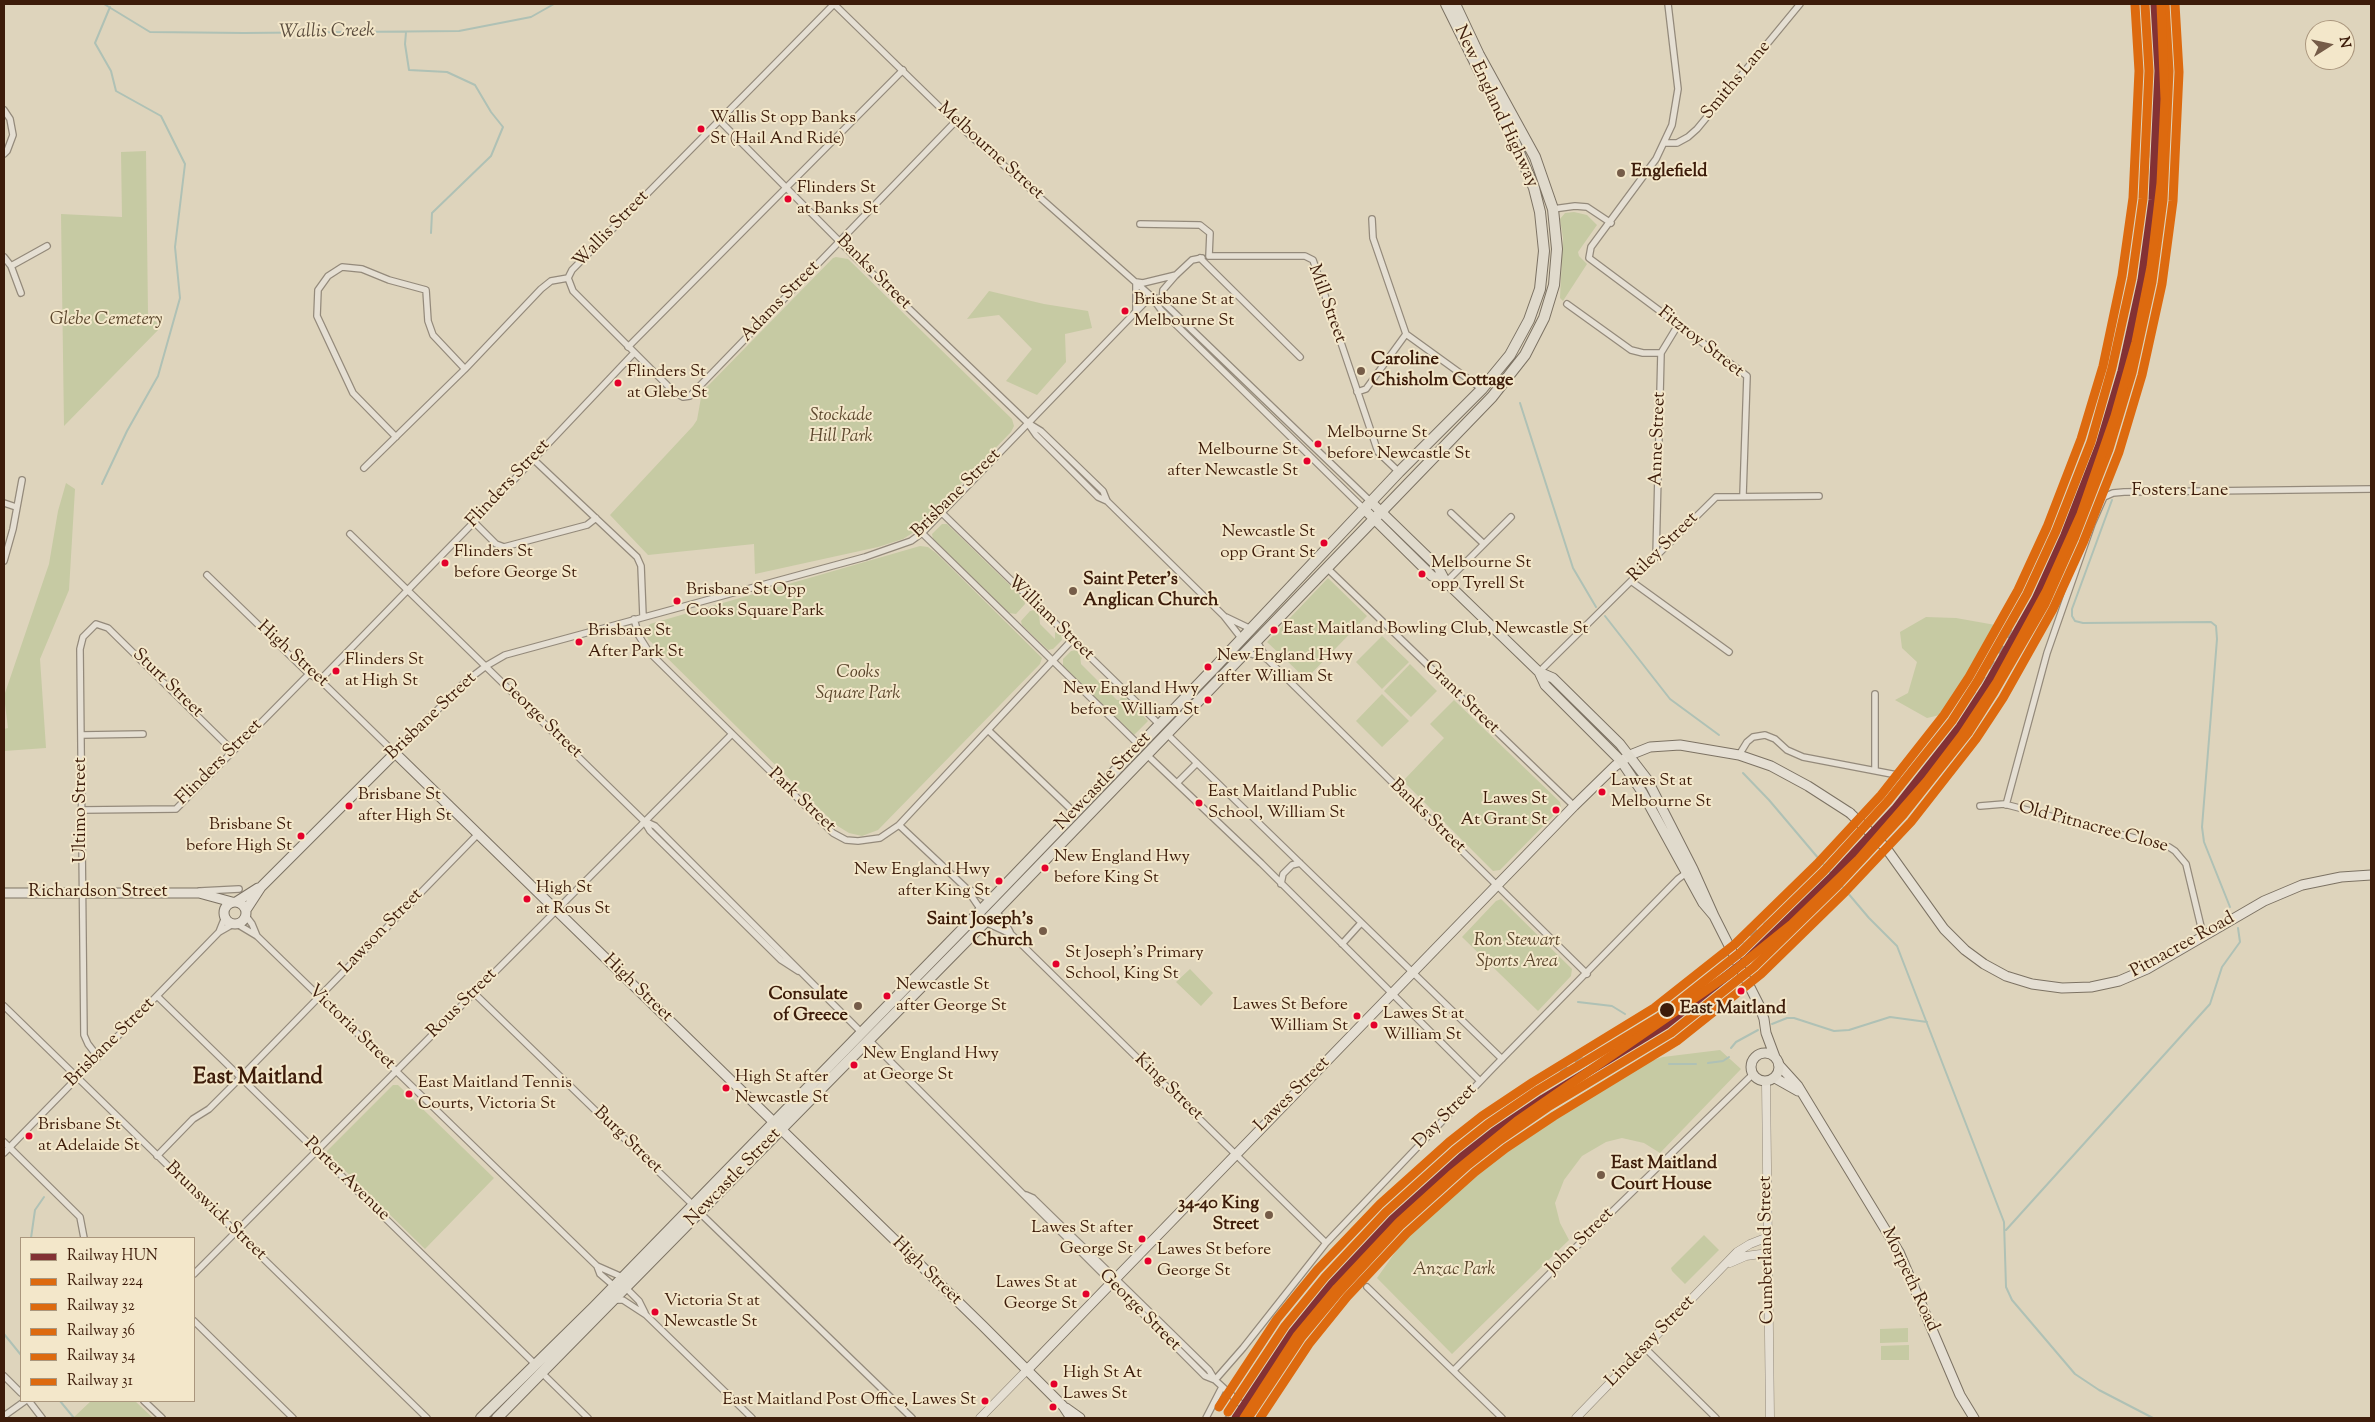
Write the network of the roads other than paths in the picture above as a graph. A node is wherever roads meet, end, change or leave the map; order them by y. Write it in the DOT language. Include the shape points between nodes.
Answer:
graph roads {
  1 [pos="834,4"];
  2 [pos="1446,4"];
  3 [pos="1455,4"];
  4 [pos="1668,4"];
  5 [pos="1800,4"];
  6 [pos="903,70"];
  7 [pos="4,110"];
  8 [pos="720,121"];
  9 [pos="955,122"];
  10 [pos="1665,143"];
  11 [pos="4,154"];
  12 [pos="787,188"];
  13 [pos="1553,209"];
  14 [pos="1540,212"];
  15 [pos="1372,220"];
  16 [pos="1611,223"];
  17 [pos="1140,224"];
  18 [pos="841,241"];
  19 [pos="47,246"];
  20 [pos="1209,256"];
  21 [pos="4,257"];
  22 [pos="1200,258"];
  23 [pos="11,266"];
  24 [pos="1176,275"];
  25 [pos="568,278"];
  26 [pos="1136,282"];
  27 [pos="20,293"];
  28 [pos="1151,296"];
  29 [pos="1162,301"];
  30 [pos="1567,304"];
  31 [pos="1136,311"];
  32 [pos="1678,325"];
  33 [pos="1406,334"];
  34 [pos="628,347"];
  35 [pos="634,353"];
  36 [pos="1662,353"];
  37 [pos="1300,356"];
  38 [pos="465,369"];
  39 [pos="1482,388"];
  40 [pos="1358,392"];
  41 [pos="1492,397"];
  42 [pos="1028,423"];
  43 [pos="396,437"];
  44 [pos="533,459"];
  45 [pos="364,468"];
  46 [pos="1399,472"];
  47 [pos="22,480"];
  48 [pos="2371,489"];
  49 [pos="1743,495"];
  50 [pos="1819,496"];
  51 [pos="4,503"];
  52 [pos="1368,505"];
  53 [pos="16,507"];
  54 [pos="942,513"];
  55 [pos="1451,513"];
  56 [pos="1377,514"];
  57 [pos="1511,517"];
  58 [pos="596,518"];
  59 [pos="474,522"];
  60 [pos="922,533"];
  61 [pos="350,534"];
  62 [pos="1484,544"];
  63 [pos="1656,557"];
  64 [pos="4,561"];
  65 [pos="1327,568"];
  66 [pos="207,575"];
  67 [pos="1631,581"];
  68 [pos="1446,582"];
  69 [pos="407,590"];
  70 [pos="643,616"];
  71 [pos="1224,616"];
  72 [pos="634,619"];
  73 [pos="96,624"];
  74 [pos="1251,629"];
  75 [pos="1242,639"];
  76 [pos="1072,640"];
  77 [pos="1256,640"];
  78 [pos="1245,652"];
  79 [pos="1729,652"];
  80 [pos="1267,659"];
  81 [pos="1052,660"];
  82 [pos="486,666"];
  83 [pos="1538,672"];
  84 [pos="309,674"];
  85 [pos="320,680"];
  86 [pos="1875,694"];
  87 [pos="1159,724"];
  88 [pos="988,730"];
  89 [pos="1166,733"];
  90 [pos="143,734"];
  91 [pos="732,734"];
  92 [pos="82,735"];
  93 [pos="1139,745"];
  94 [pos="233,751"];
  95 [pos="395,753"];
  96 [pos="1146,754"];
  97 [pos="1630,755"];
  98 [pos="1739,755"];
  99 [pos="1621,761"];
  100 [pos="1197,763"];
  101 [pos="1875,770"];
  102 [pos="1897,775"];
  103 [pos="1178,782"];
  104 [pos="2006,805"];
  105 [pos="1574,806"];
  106 [pos="1980,806"];
  107 [pos="82,810"];
  108 [pos="1075,813"];
  109 [pos="644,821"];
  110 [pos="899,825"];
  111 [pos="478,834"];
  112 [pos="1300,863"];
  113 [pos="1689,871"];
  114 [pos="2371,875"];
  115 [pos="1280,884"];
  116 [pos="1497,885"];
  117 [pos="260,887"];
  118 [pos="966,888"];
  119 [pos="239,889"];
  120 [pos="4,893"];
  121 [pos="82,893"];
  122 [pos="193,893"];
  123 [pos="1011,894"];
  124 [pos="212,898"];
  125 [pos="993,898"];
  126 [pos="234,902"];
  127 [pos="981,910"];
  128 [pos="556,911"];
  129 [pos="995,912"];
  130 [pos="246,913"];
  131 [pos="225,914"];
  132 [pos="985,922"];
  133 [pos="1360,923"];
  134 [pos="235,924"];
  135 [pos="964,927"];
  136 [pos="218,932"];
  137 [pos="1010,934"];
  138 [pos="2202,935"];
  139 [pos="257,936"];
  140 [pos="1342,944"];
  141 [pos="1412,974"];
  142 [pos="1587,974"];
  143 [pos="474,993"];
  144 [pos="1392,994"];
  145 [pos="157,996"];
  146 [pos="319,996"];
  147 [pos="4,1006"];
  148 [pos="1766,1033"];
  149 [pos="865,1037"];
  150 [pos="1755,1056"];
  151 [pos="98,1057"];
  152 [pos="1502,1059"];
  153 [pos="1777,1061"];
  154 [pos="396,1071"];
  155 [pos="1752,1075"];
  156 [pos="242,1077"];
  157 [pos="77,1078"];
  158 [pos="1770,1080"];
  159 [pos="1480,1081"];
  160 [pos="1803,1096"];
  161 [pos="778,1126"];
  162 [pos="4,1142"];
  163 [pos="9,1147"];
  164 [pos="316,1152"];
  165 [pos="4,1153"];
  166 [pos="1235,1154"];
  167 [pos="157,1156"];
  168 [pos="697,1209"];
  169 [pos="235,1232"];
  170 [pos="84,1237"];
  171 [pos="1768,1237"];
  172 [pos="1326,1243"];
  173 [pos="1768,1253"];
  174 [pos="596,1266"];
  175 [pos="1726,1266"];
  176 [pos="195,1273"];
  177 [pos="636,1277"];
  178 [pos="622,1278"];
  179 [pos="1113,1280"];
  180 [pos="614,1286"];
  181 [pos="1368,1287"];
  182 [pos="626,1288"];
  183 [pos="610,1298"];
  184 [pos="646,1315"];
  185 [pos="195,1322"];
  186 [pos="1645,1348"];
  187 [pos="538,1368"];
  188 [pos="1026,1370"];
  189 [pos="1454,1370"];
  190 [pos="4,1376"];
  191 [pos="1215,1380"];
  192 [pos="1225,1389"];
  193 [pos="20,1392"];
  194 [pos="25,1402"];
  195 [pos="28,1402"];
  196 [pos="145,1402"];
  197 [pos="1064,1406"];
  198 [pos="4,1416"];
  199 [pos="984,1417"];
  200 [pos="1254,1417"];
  201 [pos="42,1418"];
  202 [pos="162,1418"];
  203 [pos="293,1418"];
  204 [pos="426,1418"];
  205 [pos="481,1418"];
  206 [pos="497,1418"];
  207 [pos="588,1418"];
  208 [pos="752,1418"];
  209 [pos="912,1418"];
  210 [pos="1071,1418"];
  211 [pos="1080,1418"];
  212 [pos="1206,1418"];
  213 [pos="1502,1418"];
  214 [pos="1576,1418"];
  215 [pos="1716,1418"];
  216 [pos="1770,1418"];
  217 [pos="1974,1418"];
  1 -- 6 [label="street, Melbourne Street"];
  1 -- 8 [label="street, Wallis Street"];
  2 -- 14 [label="highway, New England Highway" via="1516,143"];
  3 -- 13 [label="highway, New England Highway" via="1535,157"];
  4 -- 10 [label="street" via="1678,89"];
  5 -- 10 [label="street, Smiths Lane" via="1696,129 1677,143"];
  6 -- 9 [label="street, Melbourne Street"];
  6 -- 12 [label="street"];
  7 -- 11 [label="street" via="10,119 13,135"];
  8 -- 12 [label="street, Banks Street"];
  8 -- 25 [label="street, Wallis Street" via="572,270"];
  9 -- 18 [label="street, Adams Street"];
  9 -- 26 [label="street, Melbourne Street"];
  10 -- 16 [label="street"];
  12 -- 18 [label="street, Banks Street"];
  12 -- 34 [label="street"];
  13 -- 14 [label="highway"];
  13 -- 16 [label="street" via="1587,207"];
  13 -- 41 [label="highway, Newcastle Street" via="1556,267 1549,304 1533,342"];
  14 -- 39 [label="highway, Newcastle Street" via="1544,251 1535,306 1510,355"];
  15 -- 33 [label="street" via="1373,238"];
  16 -- 32 [label="street, Fitzroy Street" via="1590,247 1590,260"];
  17 -- 20 [label="street" via="1200,225 1210,233"];
  18 -- 35 [label="street, Adams Street" via="690,396 683,397 674,392"];
  18 -- 42 [label="street, Banks Street"];
  19 -- 23 [label="street"];
  20 -- 22 [label="street"];
  20 -- 40 [label="street, Mill Street" via="1305,256 1313,260"];
  21 -- 23 [label="street"];
  22 -- 24 [label="street" via="1192,260"];
  22 -- 37 [label="street"];
  23 -- 27 [label="street"];
  24 -- 26 [label="street"];
  24 -- 29 [label="street" via="1164,290"];
  25 -- 34 [label="street" via="573,291"];
  25 -- 38 [label="street, Wallis Street" via="551,281 541,288"];
  26 -- 28 [label="street, Melbourne Street"];
  26 -- 31 [label="street"];
  28 -- 29 [label="street, Melbourne Street"];
  28 -- 31 [label="street, Brisbane Street"];
  28 -- 52 [label="street, Melbourne Street" via="1161,310"];
  29 -- 52 [label="street, Melbourne Street"];
  30 -- 36 [label="street" via="1630,350"];
  31 -- 42 [label="street, Brisbane Street"];
  32 -- 36 [label="street, Anne Street"];
  32 -- 49 [label="street, Fitzroy Street" via="1747,376"];
  33 -- 39 [label="street"];
  33 -- 40 [label="street" via="1366,389"];
  34 -- 35 [label="street"];
  35 -- 44 [label="street, Flinders Street"];
  36 -- 63 [label="street, Anne Street"];
  38 -- 43 [label="street, Wallis Street"];
  38 -- 43 [label="street" via="432,335 426,290 362,269 342,267 328,276 318,290 317,316 353,393"];
  39 -- 41 [label="highway"];
  39 -- 46 [label="highway, Newcastle Street"];
  40 -- 46 [label="street, Mill Street" via="1378,452"];
  41 -- 56 [label="highway, Newcastle Street"];
  42 -- 54 [label="street, Brisbane Street"];
  42 -- 71 [label="street, Banks Street" via="1041,431 1103,491 1107,501"];
  43 -- 45 [label="street, Wallis Street"];
  44 -- 58 [label="street"];
  44 -- 59 [label="street, Flinders Street"];
  46 -- 52 [label="highway, Newcastle Street"];
  47 -- 53 [label="street"];
  48 -- 104 [label="street, Fosters Lane" via="2124,492 2104,497 2047,653"];
  49 -- 50 [label="street, Riley Street"];
  49 -- 63 [label="street, Riley Street" via="1716,497"];
  51 -- 53 [label="street"];
  52 -- 56 [label="main road, Melbourne Street"];
  52 -- 74 [label="highway, Newcastle Street"];
  53 -- 64 [label="street"];
  54 -- 60 [label="street, Brisbane Street"];
  54 -- 76 [label="street, William Street"];
  55 -- 62 [label="street"];
  56 -- 65 [label="highway, Newcastle Street"];
  56 -- 68 [label="main road, Melbourne Street" via="1438,567"];
  57 -- 62 [label="street"];
  58 -- 59 [label="street" via="587,525 504,547 496,544"];
  58 -- 70 [label="street" via="637,557 641,566"];
  59 -- 69 [label="street, Flinders Street"];
  60 -- 70 [label="street, Brisbane Street" via="897,548"];
  60 -- 81 [label="street, William Street"];
  61 -- 69 [label="street, George Street"];
  62 -- 68 [label="street"];
  63 -- 67 [label="street, Riley Street"];
  65 -- 77 [label="highway, Newcastle Street"];
  65 -- 105 [label="street, Grant Street"];
  66 -- 84 [label="street, High Street"];
  67 -- 79 [label="street"];
  67 -- 83 [label="street, Riley Street"];
  68 -- 83 [label="main road, Melbourne Street"];
  69 -- 82 [label="street, George Street"];
  69 -- 85 [label="street, Flinders Street"];
  70 -- 72 [label="street, Brisbane Street"];
  71 -- 74 [label="street, Banks Street"];
  71 -- 75 [label="street, Banks Street"];
  72 -- 82 [label="street, Brisbane Street" via="521,649"];
  72 -- 91 [label="street, Park Street" via="638,636 649,652"];
  73 -- 92 [label="street, Ultimo Street" via="84,637 80,649"];
  73 -- 94 [label="street, Sturt Street" via="108,628"];
  74 -- 75 [label="highway, Newcastle Street"];
  75 -- 77 [label="highway"];
  75 -- 87 [label="highway, Newcastle Street"];
  76 -- 81 [label="street, Park Street"];
  76 -- 87 [label="street, William Street"];
  77 -- 78 [label="highway, Newcastle Street"];
  77 -- 80 [label="street, Banks Street"];
  78 -- 80 [label="street, Banks Street"];
  78 -- 89 [label="highway, Newcastle Street"];
  80 -- 116 [label="street, Banks Street"];
  81 -- 88 [label="street, Park Street"];
  81 -- 93 [label="street, William Street"];
  82 -- 95 [label="street, Brisbane Street" via="465,682"];
  82 -- 109 [label="street, George Street"];
  83 -- 97 [label="main road, Melbourne Street" via="1554,678"];
  83 -- 99 [label="main road, Melbourne Street" via="1545,685"];
  84 -- 85 [label="street, High Street"];
  84 -- 94 [label="street, Flinders Street"];
  85 -- 95 [label="street, High Street"];
  86 -- 101 [label="street"];
  87 -- 93 [label="highway, Newcastle Street"];
  88 -- 108 [label="street"];
  88 -- 110 [label="street, Park Street"];
  89 -- 96 [label="highway, Newcastle Street"];
  89 -- 100 [label="street"];
  90 -- 92 [label="street"];
  91 -- 109 [label="street, Rous Street"];
  91 -- 110 [label="street, Park Street" via="833,833 846,840 868,841 880,838"];
  92 -- 107 [label="street, Ultimo Street"];
  93 -- 108 [label="highway, Newcastle Street"];
  94 -- 107 [label="street, Flinders Street" via="176,809"];
  95 -- 111 [label="main road, High Street"];
  95 -- 117 [label="main road, Brisbane Street"];
  96 -- 103 [label="street"];
  96 -- 123 [label="highway, Newcastle Street"];
  97 -- 98 [label="main road, Pitnacree Road" via="1650,747 1680,744"];
  97 -- 99 [label="main road, Lawes Street"];
  97 -- 113 [label="main road, Melbourne Street" via="1647,779"];
  98 -- 101 [label="street" via="1746,742 1765,735 1803,757"];
  98 -- 138 [label="main road, Pitnacree Road, bridge" via="1771,766 1850,813 1886,848 1944,929 1965,950 2006,976 2062,988 2120,981 2147,969"];
  99 -- 105 [label="main road, Lawes Street"];
  99 -- 113 [label="main road, Melbourne Street"];
  100 -- 103 [label="street"];
  100 -- 112 [label="street"];
  101 -- 102 [label="street"];
  103 -- 115 [label="street"];
  104 -- 106 [label="street, Old Pitnacree Close"];
  104 -- 138 [label="street, Old Pitnacree Close" via="2176,851 2186,864"];
  105 -- 116 [label="main road, Lawes Street"];
  107 -- 121 [label="street, Ultimo Street"];
  108 -- 125 [label="highway, Newcastle Street"];
  109 -- 128 [label="street, Rous Street"];
  109 -- 149 [label="street, George Street" via="655,826"];
  110 -- 118 [label="street"];
  111 -- 128 [label="main road, High Street"];
  111 -- 146 [label="street, Lawson Street"];
  112 -- 115 [label="street" via="1292,865 1283,874"];
  112 -- 133 [label="street"];
  113 -- 142 [label="street, Day Street"];
  113 -- 148 [label="main road, Melbourne Street" via="1759,1005"];
  114 -- 138 [label="main road, Pitnacree Road" via="2302,885 2264,900"];
  115 -- 140 [label="street"];
  116 -- 141 [label="main road, Lawes Street"];
  116 -- 142 [label="street, Banks Street"];
  117 -- 126 [label="main road, Brisbane Street"];
  117 -- 130 [label="main road, Brisbane Street"];
  118 -- 125 [label="street"];
  118 -- 127 [label="street"];
  119 -- 122 [label="street, Richardson Street"];
  120 -- 121 [label="main road, Richardson Street"];
  121 -- 122 [label="main road, Richardson Street"];
  121 -- 151 [label="street, Ultimo Street" via="84,1035"];
  122 -- 124 [label="main road, Richardson Street"];
  123 -- 127 [label="highway"];
  123 -- 129 [label="highway, Newcastle Street"];
  124 -- 126 [label="main road, Richardson Street"];
  124 -- 131 [label="main road"];
  125 -- 127 [label="highway, Newcastle Street"];
  126 -- 130 [label="main road" via="242,904"];
  126 -- 131 [label="main road" via="227,906"];
  127 -- 135 [label="highway, Newcastle Street"];
  128 -- 143 [label="street, Rous Street"];
  128 -- 161 [label="main road, High Street"];
  129 -- 132 [label="highway, Newcastle Street"];
  129 -- 135 [label="highway"];
  129 -- 137 [label="street, King Street"];
  130 -- 134 [label="main road"];
  130 -- 139 [label="street, Victoria Street"];
  131 -- 134 [label="main road"];
  131 -- 136 [label="street, Brisbane Street"];
  132 -- 137 [label="street, King Street"];
  132 -- 149 [label="highway, Newcastle Street"];
  133 -- 140 [label="street"];
  133 -- 141 [label="street"];
  134 -- 136 [label="street, Brisbane Street"];
  134 -- 139 [label="street, Victoria Street"];
  135 -- 149 [label="highway, Newcastle Street"];
  136 -- 145 [label="street, Brisbane Street"];
  137 -- 166 [label="street, King Street"];
  139 -- 146 [label="street, Victoria Street"];
  140 -- 144 [label="street"];
  141 -- 144 [label="main road, Lawes Street"];
  141 -- 152 [label="street"];
  142 -- 152 [label="street, Day Street"];
  143 -- 154 [label="street, Rous Street"];
  143 -- 168 [label="street, Burg Street"];
  144 -- 159 [label="street"];
  144 -- 166 [label="main road, Lawes Street"];
  145 -- 151 [label="street, Brisbane Street"];
  145 -- 156 [label="street, Porter Avenue"];
  146 -- 154 [label="street, Victoria Street"];
  146 -- 156 [label="street, Lawson Street"];
  147 -- 157 [label="street, Brunswick Street"];
  148 -- 150 [label="main road"];
  148 -- 153 [label="main road, Melbourne Street"];
  149 -- 161 [label="highway, Newcastle Street"];
  149 -- 179 [label="street, George Street" via="1026,1195 1030,1203"];
  150 -- 153 [label="main road" via="1767,1052"];
  150 -- 155 [label="main road" via="1750,1065"];
  151 -- 157 [label="street, Brisbane Street"];
  152 -- 159 [label="street, Day Street"];
  153 -- 158 [label="main road" via="1778,1072"];
  153 -- 160 [label="main road, Morpeth Road"];
  154 -- 164 [label="street, Rous Street"];
  154 -- 174 [label="street, Victoria Street"];
  155 -- 158 [label="main road" via="1758,1080"];
  155 -- 189 [label="street, John Street"];
  156 -- 164 [label="street, Porter Avenue"];
  156 -- 167 [label="street, Lawson Street" via="209,1109 193,1118"];
  157 -- 163 [label="street, Brisbane Street"];
  157 -- 167 [label="street, Brunswick Street"];
  158 -- 160 [label="main road, Morpeth Road" via="1790,1084"];
  158 -- 171 [label="street, Cumberland Street"];
  159 -- 172 [label="street, Day Street"];
  160 -- 217 [label="main road, Morpeth Road" via="1900,1252 1960,1395"];
  161 -- 168 [label="highway, Newcastle Street"];
  161 -- 188 [label="main road, High Street"];
  162 -- 163 [label="street"];
  163 -- 165 [label="street, Brisbane Street"];
  163 -- 170 [label="street" via="80,1217"];
  164 -- 169 [label="street, Rous Street"];
  164 -- 187 [label="street, Porter Avenue"];
  166 -- 172 [label="street, King Street"];
  166 -- 179 [label="main road, Lawes Street"];
  167 -- 169 [label="street, Brunswick Street"];
  168 -- 177 [label="highway, Newcastle Street"];
  168 -- 178 [label="highway, Newcastle Street"];
  168 -- 209 [label="street, Burg Street"];
  169 -- 176 [label="street, Rous Street"];
  169 -- 204 [label="street, Brunswick Street"];
  171 -- 173 [label="street, Cumberland Street"];
  171 -- 175 [label="street, Lindesay Street" via="1743,1248"];
  172 -- 191 [label="street, Day Street"];
  173 -- 175 [label="street, Lindesay Street" via="1746,1256"];
  173 -- 216 [label="street, Cumberland Street"];
  174 -- 178 [label="street, Victoria Street"];
  174 -- 180 [label="street, Victoria Street"];
  175 -- 186 [label="street, Lindesay Street"];
  177 -- 180 [label="highway"];
  177 -- 182 [label="highway, Newcastle Street"];
  178 -- 180 [label="highway, Newcastle Street"];
  179 -- 188 [label="main road, Lawes Street"];
  179 -- 191 [label="street, George Street" via="1205,1376"];
  180 -- 183 [label="highway, Newcastle Street"];
  181 -- 189 [label="street"];
  182 -- 183 [label="highway"];
  182 -- 184 [label="street"];
  183 -- 184 [label="street" via="623,1300"];
  183 -- 187 [label="highway, Newcastle Street"];
  184 -- 208 [label="street"];
  185 -- 203 [label="street"];
  186 -- 214 [label="street, Lindesay Street"];
  186 -- 215 [label="street"];
  187 -- 205 [label="highway, Newcastle Street"];
  187 -- 206 [label="highway, Newcastle Street"];
  187 -- 207 [label="street, Porter Avenue"];
  188 -- 197 [label="main road, High Street"];
  188 -- 199 [label="street, Lawes Street"];
  189 -- 213 [label="street"];
  190 -- 193 [label="street"];
  191 -- 192 [label="street, George Street"];
  192 -- 200 [label="street, George Street, bridge"];
  192 -- 212 [label="street"];
  194 -- 198 [label="street"];
  195 -- 201 [label="street"];
  196 -- 202 [label="street"];
  197 -- 210 [label="main road, High Street"];
  197 -- 211 [label="main road, High Street"];
}
